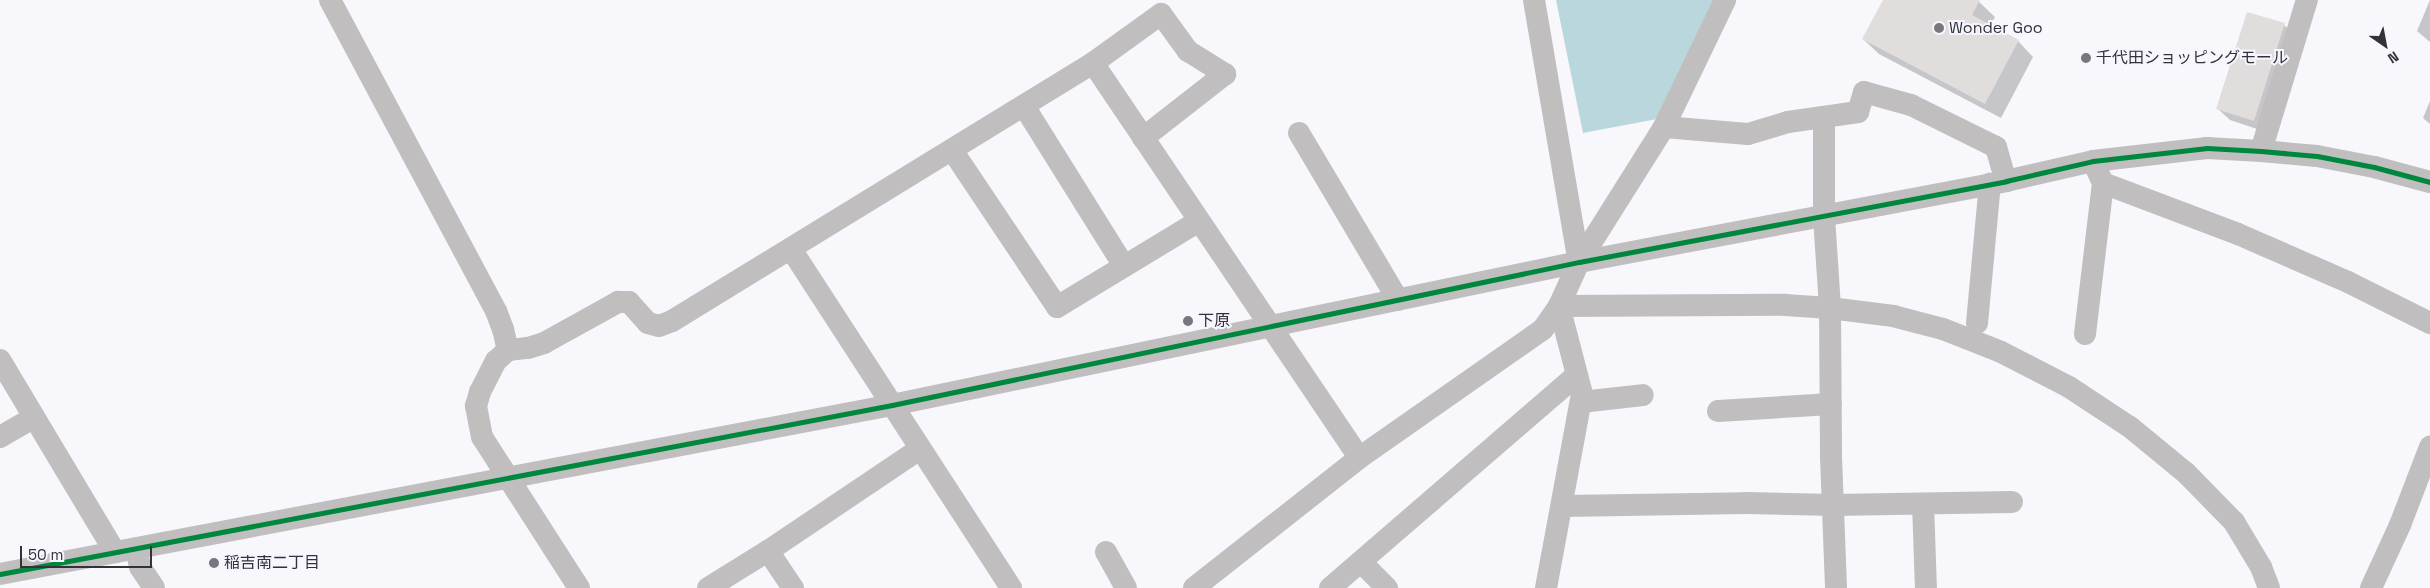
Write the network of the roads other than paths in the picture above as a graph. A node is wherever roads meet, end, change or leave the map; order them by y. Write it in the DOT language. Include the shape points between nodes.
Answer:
graph roads {
  1 [pos="330,0"];
  2 [pos="1534,0"];
  3 [pos="1725,0"];
  4 [pos="2307,0"];
  5 [pos="1093,63"];
  6 [pos="1024,106"];
  7 [pos="1824,117"];
  8 [pos="1664,127"];
  9 [pos="1299,133"];
  10 [pos="1143,138"];
  11 [pos="952,150"];
  12 [pos="2260,151"];
  13 [pos="2093,161"];
  14 [pos="2430,182"];
  15 [pos="1998,183"];
  16 [pos="2103,183"];
  17 [pos="1824,217"];
  18 [pos="1199,221"];
  19 [pos="791,248"];
  20 [pos="1579,262"];
  21 [pos="1124,266"];
  22 [pos="1398,300"];
  23 [pos="1559,306"];
  24 [pos="1830,308"];
  25 [pos="1977,323"];
  26 [pos="2430,323"];
  27 [pos="1270,327"];
  28 [pos="2086,334"];
  29 [pos="508,350"];
  30 [pos="0,360"];
  31 [pos="1576,376"];
  32 [pos="1643,395"];
  33 [pos="1581,402"];
  34 [pos="1831,404"];
  35 [pos="892,405"];
  36 [pos="1718,411"];
  37 [pos="33,418"];
  38 [pos="0,436"];
  39 [pos="2430,447"];
  40 [pos="920,449"];
  41 [pos="1359,458"];
  42 [pos="509,479"];
  43 [pos="2012,502"];
  44 [pos="1923,504"];
  45 [pos="1834,505"];
  46 [pos="1563,506"];
  47 [pos="125,551"];
  48 [pos="768,551"];
  49 [pos="1106,552"];
  50 [pos="1361,562"];
  51 [pos="0,574"];
  52 [pos="154,588"];
  53 [pos="579,588"];
  54 [pos="708,588"];
  55 [pos="793,588"];
  56 [pos="1011,588"];
  57 [pos="1126,588"];
  58 [pos="1194,588"];
  59 [pos="1330,588"];
  60 [pos="1387,588"];
  61 [pos="1546,588"];
  62 [pos="1836,588"];
  63 [pos="1926,588"];
  64 [pos="2269,588"];
  65 [pos="2371,588"];
  1 -- 29 [label="street" via="496,311"];
  2 -- 20 [label="street"];
  3 -- 8 [label="street"];
  4 -- 12 [label="street"];
  5 -- 6 [label="street"];
  5 -- 10 [label="street"];
  5 -- 10 [label="street" via="1161,14 1188,51 1225,74"];
  6 -- 11 [label="street"];
  6 -- 21 [label="street"];
  7 -- 8 [label="street" via="1788,122 1748,134"];
  7 -- 15 [label="street" via="1858,112 1864,92 1911,105 1996,147"];
  7 -- 17 [label="street"];
  8 -- 20 [label="street"];
  9 -- 22 [label="street"];
  10 -- 18 [label="street"];
  11 -- 19 [label="street"];
  11 -- 21 [label="street" via="1057,307"];
  12 -- 13 [label="street" via="2207,148"];
  12 -- 14 [label="street" via="2317,156"];
  13 -- 15 [label="street"];
  13 -- 16 [label="street"];
  15 -- 17 [label="street"];
  15 -- 25 [label="street"];
  16 -- 26 [label="street" via="2248,238"];
  16 -- 28 [label="street"];
  17 -- 20 [label="street"];
  17 -- 24 [label="street"];
  18 -- 21 [label="street"];
  18 -- 27 [label="street"];
  19 -- 29 [label="street" via="659,326 648,323 629,302 618,302 544,343"];
  19 -- 35 [label="street"];
  20 -- 22 [label="street"];
  20 -- 23 [label="street"];
  22 -- 27 [label="street"];
  23 -- 24 [label="street" via="1785,305"];
  23 -- 31 [label="street"];
  23 -- 41 [label="street" via="1543,329"];
  24 -- 34 [label="street"];
  24 -- 64 [label="street" via="1893,316 1943,329 2001,352 2069,387 2130,427 2186,473 2234,522 2261,567"];
  27 -- 35 [label="street"];
  27 -- 41 [label="street"];
  29 -- 42 [label="street" via="496,361 476,406 482,437"];
  30 -- 37 [label="street"];
  31 -- 33 [label="street"];
  31 -- 50 [label="street"];
  32 -- 33 [label="street"];
  33 -- 46 [label="street"];
  34 -- 36 [label="street"];
  34 -- 45 [label="street"];
  35 -- 40 [label="street"];
  35 -- 42 [label="street"];
  37 -- 38 [label="street"];
  37 -- 47 [label="street"];
  39 -- 65 [label="street" via="2400,526"];
  40 -- 48 [label="street"];
  40 -- 56 [label="street"];
  41 -- 58 [label="street"];
  42 -- 47 [label="street"];
  42 -- 53 [label="street"];
  43 -- 44 [label="street"];
  44 -- 45 [label="street"];
  44 -- 63 [label="street"];
  45 -- 46 [label="street"];
  45 -- 62 [label="street"];
  46 -- 61 [label="street"];
  47 -- 51 [label="street"];
  47 -- 52 [label="street"];
  48 -- 54 [label="street"];
  48 -- 55 [label="street"];
  49 -- 57 [label="street"];
  50 -- 59 [label="street"];
  50 -- 60 [label="street"];
}
